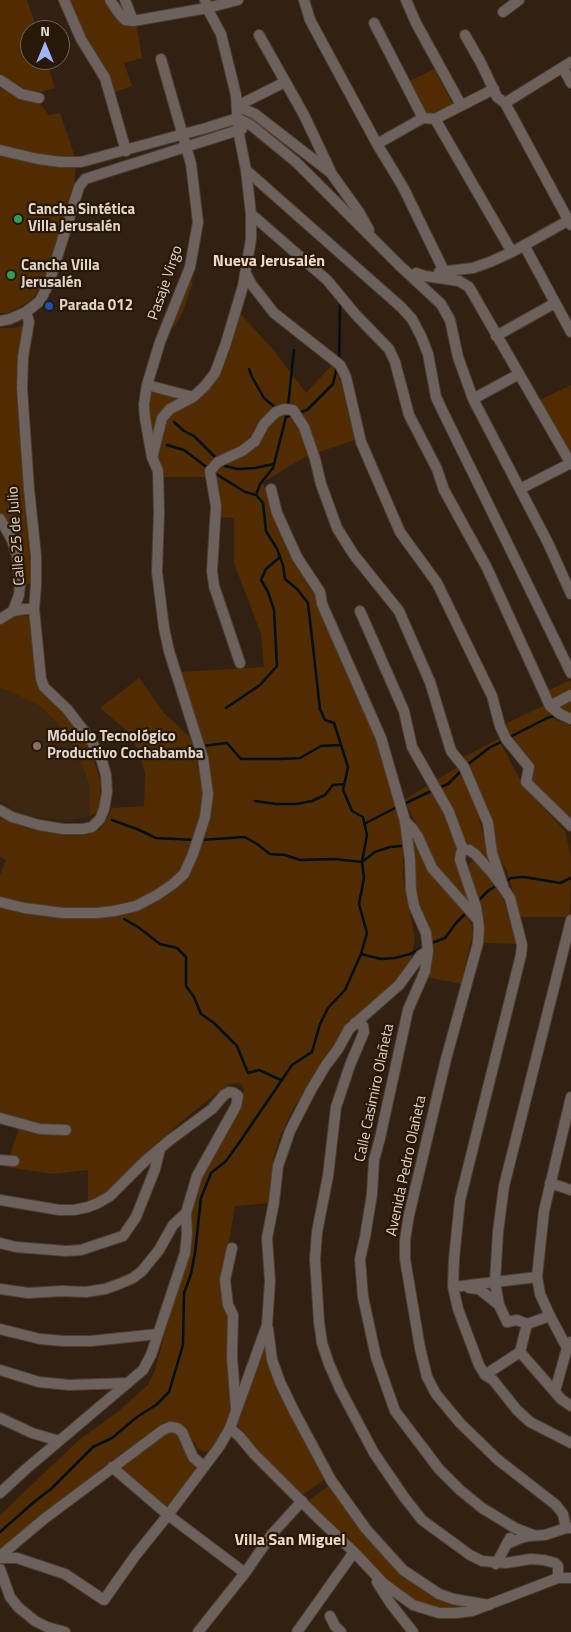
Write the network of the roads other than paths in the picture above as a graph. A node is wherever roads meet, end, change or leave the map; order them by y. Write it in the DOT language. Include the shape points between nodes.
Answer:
graph roads {
  1 [pos="64,0"];
  2 [pos="110,0"];
  3 [pos="125,0"];
  4 [pos="238,0"];
  5 [pos="304,0"];
  6 [pos="406,0"];
  7 [pos="519,0"];
  8 [pos="206,4"];
  9 [pos="502,12"];
  10 [pos="133,21"];
  11 [pos="374,23"];
  12 [pos="259,35"];
  13 [pos="465,35"];
  14 [pos="161,59"];
  15 [pos="567,65"];
  16 [pos="0,80"];
  17 [pos="286,82"];
  18 [pos="571,83"];
  19 [pos="494,89"];
  20 [pos="38,98"];
  21 [pos="506,103"];
  22 [pos="461,105"];
  23 [pos="237,106"];
  24 [pos="238,118"];
  25 [pos="422,118"];
  26 [pos="435,119"];
  27 [pos="252,126"];
  28 [pos="238,130"];
  29 [pos="183,135"];
  30 [pos="376,144"];
  31 [pos="185,146"];
  32 [pos="0,150"];
  33 [pos="126,151"];
  34 [pos="246,170"];
  35 [pos="332,173"];
  36 [pos="251,214"];
  37 [pos="570,222"];
  38 [pos="374,239"];
  39 [pos="524,245"];
  40 [pos="512,252"];
  41 [pos="399,265"];
  42 [pos="444,271"];
  43 [pos="416,273"];
  44 [pos="246,274"];
  45 [pos="556,303"];
  46 [pos="26,312"];
  47 [pos="0,321"];
  48 [pos="571,332"];
  49 [pos="496,336"];
  50 [pos="519,374"];
  51 [pos="147,385"];
  52 [pos="193,397"];
  53 [pos="473,399"];
  54 [pos="152,457"];
  55 [pos="571,463"];
  56 [pos="271,489"];
  57 [pos="520,489"];
  58 [pos="0,519"];
  59 [pos="571,594"];
  60 [pos="34,609"];
  61 [pos="360,611"];
  62 [pos="4,616"];
  63 [pos="240,663"];
  64 [pos="571,673"];
  65 [pos="571,695"];
  66 [pos="550,706"];
  67 [pos="571,719"];
  68 [pos="0,810"];
  69 [pos="405,821"];
  70 [pos="571,827"];
  71 [pos="463,850"];
  72 [pos="504,889"];
  73 [pos="0,902"];
  74 [pos="478,920"];
  75 [pos="571,920"];
  76 [pos="428,951"];
  77 [pos="355,1023"];
  78 [pos="571,1097"];
  79 [pos="0,1118"];
  80 [pos="66,1130"];
  81 [pos="160,1148"];
  82 [pos="0,1160"];
  83 [pos="14,1161"];
  84 [pos="550,1183"];
  85 [pos="571,1190"];
  86 [pos="0,1200"];
  87 [pos="186,1214"];
  88 [pos="0,1243"];
  89 [pos="232,1248"];
  90 [pos="537,1277"];
  91 [pos="495,1282"];
  92 [pos="453,1287"];
  93 [pos="0,1290"];
  94 [pos="499,1305"];
  95 [pos="550,1316"];
  96 [pos="527,1324"];
  97 [pos="267,1325"];
  98 [pos="0,1329"];
  99 [pos="158,1334"];
  100 [pos="569,1345"];
  101 [pos="520,1352"];
  102 [pos="0,1370"];
  103 [pos="485,1375"];
  104 [pos="128,1383"];
  105 [pos="555,1391"];
  106 [pos="571,1406"];
  107 [pos="236,1411"];
  108 [pos="0,1418"];
  109 [pos="230,1428"];
  110 [pos="59,1441"];
  111 [pos="571,1443"];
  112 [pos="203,1466"];
  113 [pos="112,1468"];
  114 [pos="0,1493"];
  115 [pos="302,1501"];
  116 [pos="168,1515"];
  117 [pos="515,1528"];
  118 [pos="568,1528"];
  119 [pos="533,1535"];
  120 [pos="507,1544"];
  121 [pos="354,1552"];
  122 [pos="0,1557"];
  123 [pos="366,1564"];
  124 [pos="496,1564"];
  125 [pos="0,1569"];
  126 [pos="245,1573"];
  127 [pos="558,1578"];
  128 [pos="571,1578"];
  129 [pos="490,1605"];
  130 [pos="330,1616"];
  131 [pos="65,1632"];
  132 [pos="198,1632"];
  133 [pos="297,1632"];
  134 [pos="341,1632"];
  135 [pos="413,1632"];
  1 -- 33 [label="street" via="81,39 105,78"];
  2 -- 10 [label="street" via="125,20"];
  3 -- 10 [label="street"];
  4 -- 8 [label="street"];
  5 -- 30 [label="street" via="310,20"];
  6 -- 22 [label="street"];
  7 -- 9 [label="street"];
  8 -- 10 [label="street"];
  8 -- 23 [label="street" via="221,34"];
  11 -- 25 [label="street"];
  12 -- 17 [label="street"];
  13 -- 19 [label="street"];
  14 -- 29 [label="street, Pasaje Virgo"];
  15 -- 18 [label="street"];
  15 -- 21 [label="street"];
  16 -- 20 [label="street" via="21,94"];
  17 -- 23 [label="street"];
  17 -- 35 [label="street"];
  19 -- 21 [label="street" via="497,97"];
  19 -- 22 [label="street"];
  21 -- 37 [label="street"];
  22 -- 26 [label="street"];
  23 -- 24 [label="street"];
  23 -- 35 [label="street" via="255,114"];
  24 -- 27 [label="street"];
  24 -- 28 [label="street"];
  24 -- 29 [label="street"];
  25 -- 26 [label="street"];
  25 -- 30 [label="street"];
  26 -- 40 [label="street"];
  27 -- 28 [label="street"];
  27 -- 38 [label="street" via="296,162"];
  28 -- 31 [label="street"];
  28 -- 34 [label="street"];
  29 -- 31 [label="street, Pasaje Virgo"];
  29 -- 33 [label="street"];
  30 -- 42 [label="street" via="403,187"];
  31 -- 46 [label="street" via="86,179 81,184 49,283 40,301"];
  31 -- 51 [label="street, Pasaje Virgo" via="198,210 196,235 190,267 160,342"];
  32 -- 33 [label="street" via="61,162 81,162"];
  34 -- 36 [label="street"];
  34 -- 64 [label="street" via="412,320 428,354 436,397"];
  35 -- 38 [label="street"];
  36 -- 44 [label="street"];
  36 -- 66 [label="street" via="326,280 393,355 409,415 486,568"];
  37 -- 39 [label="street"];
  38 -- 41 [label="street"];
  39 -- 40 [label="street"];
  39 -- 45 [label="street"];
  40 -- 42 [label="street" via="474,268"];
  41 -- 43 [label="street"];
  41 -- 53 [label="street" via="446,312"];
  42 -- 43 [label="street"];
  43 -- 49 [label="street" via="460,280 469,286"];
  44 -- 52 [label="street" via="215,373"];
  44 -- 70 [label="street" via="274,314 340,365 346,377 361,442 400,532 441,591 492,696 506,739 529,767 526,782"];
  45 -- 48 [label="street"];
  45 -- 49 [label="street"];
  46 -- 47 [label="street"];
  46 -- 60 [label="street, Calle 25 de Julio" via="29,322 23,357 22,397 36,556"];
  49 -- 50 [label="street"];
  50 -- 53 [label="street"];
  50 -- 55 [label="street"];
  51 -- 52 [label="street"];
  51 -- 54 [label="street, Pasaje Virgo" via="144,404"];
  52 -- 54 [label="street" via="170,409 162,418"];
  53 -- 57 [label="street"];
  54 -- 73 [label="street, Pasaje Virgo" via="158,471 157,572 164,628 168,651 203,758 208,794 206,817 184,874 136,906 114,912 63,913"];
  55 -- 57 [label="street"];
  56 -- 69 [label="street" via="277,513 297,557 320,592 322,604 381,738"];
  57 -- 59 [label="street"];
  58 -- 62 [label="street, Calle 25 de Julio" via="17,555 20,584 19,596"];
  60 -- 62 [label="street, Calle 25 de Julio"];
  60 -- 68 [label="street, Calle 25 de Julio" via="41,679 44,687 67,709 91,740 102,761 107,792 104,810 92,827 63,830 21,820"];
  61 -- 71 [label="street, Avenida Pedro Olañeta" via="404,711 412,747 449,812"];
  63 -- 72 [label="street" via="214,586 216,506 210,470 255,441 264,424 276,412 293,410 304,427 337,528 354,555 399,611 430,682 451,751 464,767 488,824 492,853"];
  65 -- 66 [label="street"];
  66 -- 67 [label="street"];
  69 -- 74 [label="street" via="418,837 432,868"];
  69 -- 76 [label="street" via="411,890 426,933"];
  71 -- 72 [label="street" via="475,854"];
  71 -- 74 [label="street, Avenida Pedro Olañeta" via="460,860"];
  72 -- 92 [label="street" via="510,898 519,932 521,955 460,1200"];
  74 -- 118 [label="street, Avenida Pedro Olañeta" via="478,943 409,1215 405,1259 420,1348 427,1377 436,1394 497,1459 556,1504"];
  75 -- 91 [label="street" via="504,1186"];
  76 -- 77 [label="street" via="399,985"];
  76 -- 117 [label="street, Calle Casimiro Olañeta" via="425,971 408,1010 374,1160 360,1260 363,1297 376,1357 396,1411 439,1469 482,1508"];
  77 -- 97 [label="street" via="311,1090 290,1131 278,1166 267,1238 270,1281"];
  77 -- 124 [label="street" via="363,1026 364,1032 336,1106 315,1259 322,1343 340,1389 374,1453 404,1498 422,1520 470,1556"];
  78 -- 84 [label="street"];
  79 -- 80 [label="street" via="40,1129"];
  81 -- 86 [label="street" via="110,1196 88,1207 59,1210"];
  81 -- 87 [label="street" via="212,1109 224,1095 229,1092 238,1096 236,1106 197,1176"];
  81 -- 88 [label="street" via="136,1217 123,1236 81,1250 66,1251"];
  82 -- 83 [label="street"];
  84 -- 85 [label="street"];
  84 -- 90 [label="street"];
  87 -- 93 [label="street" via="173,1225 160,1250 142,1271 119,1284 86,1292"];
  87 -- 99 [label="street" via="185,1252"];
  89 -- 107 [label="street" via="226,1280 228,1305 233,1315"];
  90 -- 91 [label="street"];
  90 -- 95 [label="street" via="540,1294"];
  91 -- 92 [label="street"];
  91 -- 94 [label="street"];
  92 -- 94 [label="street" via="479,1289"];
  92 -- 103 [label="street" via="460,1316"];
  94 -- 96 [label="street" via="507,1322 516,1320"];
  95 -- 96 [label="street"];
  95 -- 100 [label="street"];
  96 -- 101 [label="street"];
  97 -- 107 [label="street"];
  97 -- 129 [label="street" via="272,1360 294,1411 331,1480 366,1529 403,1570 439,1594"];
  98 -- 99 [label="street" via="64,1341"];
  99 -- 104 [label="street" via="143,1370"];
  100 -- 105 [label="street"];
  101 -- 103 [label="street"];
  101 -- 105 [label="street"];
  102 -- 104 [label="street" via="39,1382 69,1385"];
  103 -- 111 [label="street" via="530,1422"];
  104 -- 110 [label="street"];
  105 -- 106 [label="street"];
  107 -- 109 [label="street"];
  108 -- 110 [label="street"];
  109 -- 112 [label="street"];
  109 -- 115 [label="street"];
  110 -- 114 [label="street"];
  112 -- 113 [label="street" via="193,1457 182,1432 170,1428"];
  112 -- 116 [label="street"];
  113 -- 116 [label="street"];
  113 -- 122 [label="street"];
  115 -- 121 [label="street"];
  115 -- 126 [label="street" via="272,1534"];
  116 -- 122 [label="street" via="104,1600 65,1574 17,1558"];
  116 -- 126 [label="street"];
  117 -- 119 [label="street, Calle Casimiro Olañeta"];
  117 -- 120 [label="street"];
  118 -- 119 [label="street"];
  119 -- 120 [label="street"];
  120 -- 124 [label="street"];
  121 -- 123 [label="street"];
  121 -- 133 [label="street"];
  123 -- 129 [label="street" via="383,1583 424,1610 456,1613"];
  123 -- 135 [label="street" via="390,1604"];
  124 -- 127 [label="street" via="531,1559 555,1562"];
  125 -- 131 [label="street" via="10,1597 18,1607 35,1621"];
  126 -- 132 [label="street"];
  127 -- 128 [label="street"];
  127 -- 129 [label="street"];
  130 -- 134 [label="street"];
}
